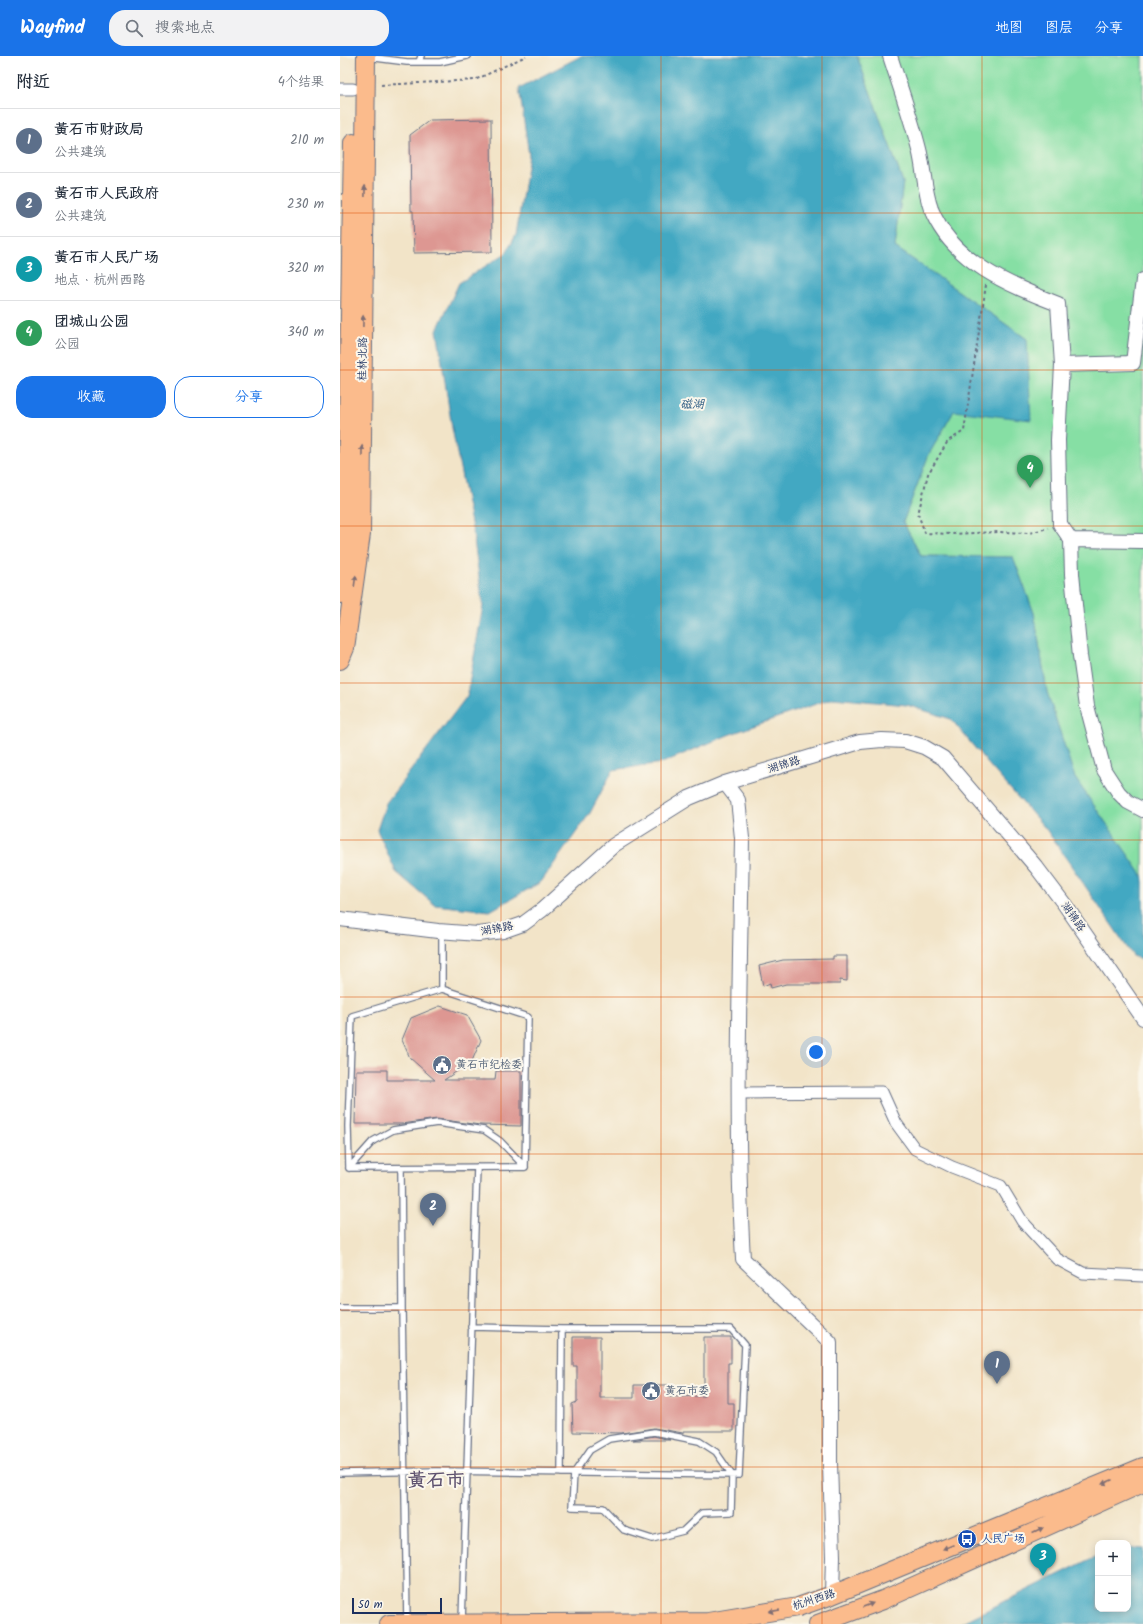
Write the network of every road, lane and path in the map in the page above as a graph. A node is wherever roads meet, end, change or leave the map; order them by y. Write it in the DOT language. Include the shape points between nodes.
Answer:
graph roads {
  1 [pos="354,56"];
  2 [pos="366,56"];
  3 [pos="421,56"];
  4 [pos="467,56"];
  5 [pos="526,56"];
  6 [pos="890,56"];
  7 [pos="419,62"];
  8 [pos="353,88"];
  9 [pos="345,255"];
  10 [pos="1143,280"];
  11 [pos="985,290"];
  12 [pos="1062,365"];
  13 [pos="350,489"];
  14 [pos="1048,528"];
  15 [pos="349,533"];
  16 [pos="1071,540"];
  17 [pos="1143,541"];
  18 [pos="340,594"];
  19 [pos="340,660"];
  20 [pos="725,783"];
  21 [pos="1143,810"];
  22 [pos="340,919"];
  23 [pos="442,931"];
  24 [pos="442,988"];
  25 [pos="1143,1018"];
  26 [pos="739,1092"];
  27 [pos="476,1167"];
  28 [pos="525,1167"];
  29 [pos="349,1168"];
  30 [pos="401,1168"];
  31 [pos="1143,1276"];
  32 [pos="340,1308"];
  33 [pos="402,1308"];
  34 [pos="471,1327"];
  35 [pos="562,1329"];
  36 [pos="1143,1467"];
  37 [pos="405,1472"];
  38 [pos="467,1472"];
  39 [pos="340,1473"];
  40 [pos="561,1473"];
  41 [pos="574,1473"];
  42 [pos="732,1474"];
  43 [pos="1143,1483"];
  44 [pos="832,1595"];
  45 [pos="462,1623"];
  46 [pos="390,1624"];
  47 [pos="407,1624"];
  48 [pos="818,1624"];
  1 -- 8 [label="main road, 桂林北路"];
  2 -- 7 [label="lane"];
  2 -- 8 [label="main road, 桂林北路"];
  3 -- 7 [label="lane"];
  4 -- 7 [label="lane" via="440,62"];
  5 -- 8 [label="path" via="475,80"];
  6 -- 12 [label="street" via="919,150 931,208 944,234 962,254 988,272 1017,289 1058,304"];
  8 -- 9 [label="main road, 桂林北路"];
  13 -- 8 [label="main road, 桂林北路, one-way"];
  9 -- 13 [label="main road, 桂林北路"];
  10 -- 12 [label="street" via="1132,363"];
  11 -- 14 [label="path" via="964,431 948,441 928,474 918,514 925,533 1029,533"];
  12 -- 16 [label="street" via="1058,440 1060,524"];
  13 -- 15 [label="main road, 桂林北路"];
  15 -- 18 [label="main road, 桂林北路"];
  19 -- 15 [label="main road, 桂林北路, one-way" via="345,648"];
  16 -- 17 [label="street"];
  16 -- 21 [label="street" via="1080,656 1094,737 1104,770 1111,782 1128,802"];
  20 -- 23 [label="street, 湖锦路" via="689,798 614,845 523,924 478,934"];
  20 -- 25 [label="street, 湖锦路" via="860,742 905,741 924,747 943,758 1037,868"];
  20 -- 26 [label="street" via="738,800 742,838"];
  22 -- 23 [label="street, 湖锦路"];
  23 -- 24 [label="lane"];
  24 -- 28 [label="lane" via="528,1017"];
  24 -- 29 [label="lane" via="352,1016"];
  26 -- 31 [label="street" via="882,1092 896,1123 915,1149 1001,1186 1022,1222 1057,1259 1083,1273"];
  26 -- 44 [label="street" via="743,1259 830,1342 830,1463 834,1557"];
  27 -- 28 [label="lane"];
  27 -- 30 [label="lane"];
  27 -- 34 [label="lane"];
  28 -- 29 [label="lane" via="500,1141 484,1130 437,1123 393,1130 373,1141"];
  29 -- 30 [label="lane"];
  30 -- 33 [label="lane"];
  32 -- 33 [label="lane"];
  33 -- 37 [label="lane"];
  34 -- 35 [label="lane"];
  34 -- 38 [label="lane"];
  35 -- 40 [label="lane"];
  35 -- 42 [label="lane" via="731,1329 745,1345 739,1475"];
  36 -- 44 [label="main road, 杭州西路, one-way"];
  37 -- 38 [label="lane"];
  37 -- 39 [label="lane"];
  37 -- 47 [label="lane"];
  38 -- 40 [label="lane"];
  38 -- 45 [label="lane"];
  40 -- 41 [label="lane"];
  41 -- 42 [label="lane"];
  41 -- 42 [label="lane" via="590,1450 609,1439 654,1432 699,1441 716,1452"];
  41 -- 42 [label="lane" via="572,1507 603,1508 624,1530 652,1539 682,1531 702,1513 731,1512"];
  48 -- 43 [label="main road, 杭州西路, one-way" via="883,1600"];
  44 -- 45 [label="main road, 杭州西路, one-way" via="798,1607 708,1622"];
  45 -- 47 [label="main road, 杭州西路"];
  46 -- 47 [label="main road, 杭州西路"];
}
